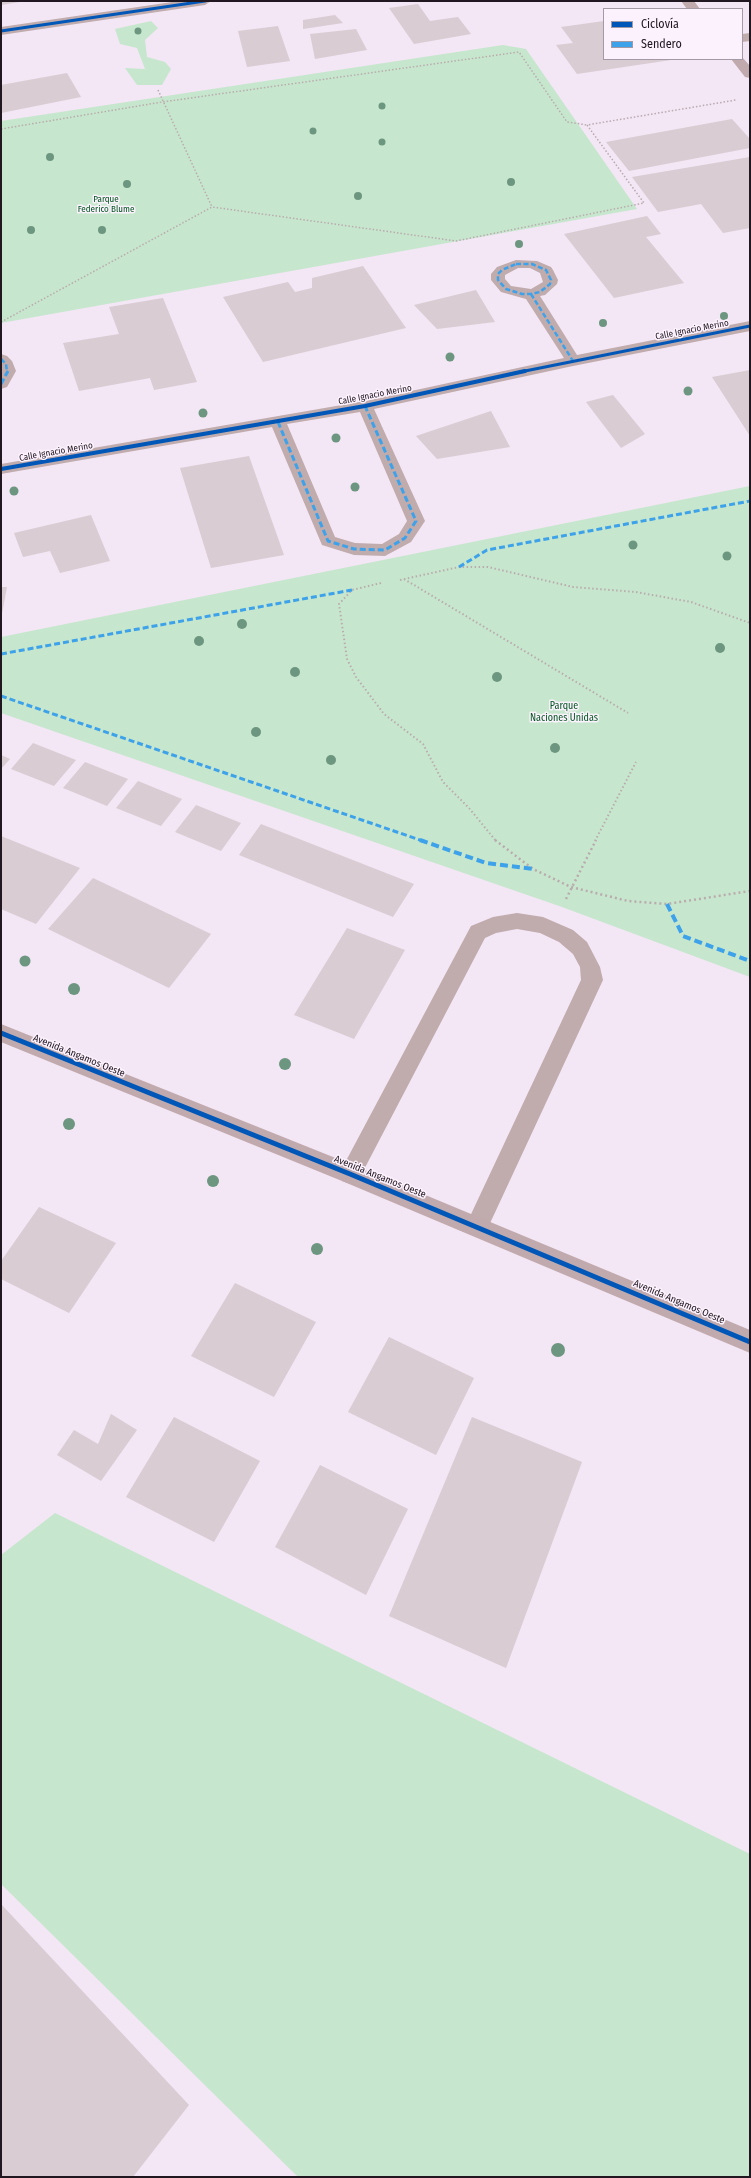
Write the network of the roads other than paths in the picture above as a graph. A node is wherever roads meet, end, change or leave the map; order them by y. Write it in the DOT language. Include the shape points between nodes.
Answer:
graph roads {
  1 [pos="205,1"];
  2 [pos="1,31"];
  3 [pos="737,60"];
  4 [pos="750,74"];
  5 [pos="531,294"];
  6 [pos="750,326"];
  7 [pos="1,359"];
  8 [pos="574,361"];
  9 [pos="1,384"];
  10 [pos="365,406"];
  11 [pos="278,422"];
  12 [pos="1,469"];
  13 [pos="2,1036"];
  14 [pos="350,1174"];
  15 [pos="478,1228"];
  16 [pos="750,1342"];
  1 -- 2 [label="street"];
  3 -- 4 [label="street"];
  5 -- 8 [label="street"];
  6 -- 8 [label="street, Calle Ignacio Merino"];
  7 -- 9 [label="street" via="6,364 8,372"];
  8 -- 10 [label="street, Calle Ignacio Merino"];
  10 -- 11 [label="street, Calle Ignacio Merino"];
  10 -- 11 [label="street" via="416,521 405,538 384,550 354,548 328,541"];
  11 -- 12 [label="street, Calle Ignacio Merino"];
  13 -- 14 [label="street, Avenida Angamos Oeste"];
  14 -- 15 [label="street, Avenida Angamos Oeste"];
  14 -- 15 [label="street" via="478,932 493,925 517,921 542,925 566,936 580,948 590,967 592,980"];
  15 -- 16 [label="street, Avenida Angamos Oeste"];
}
